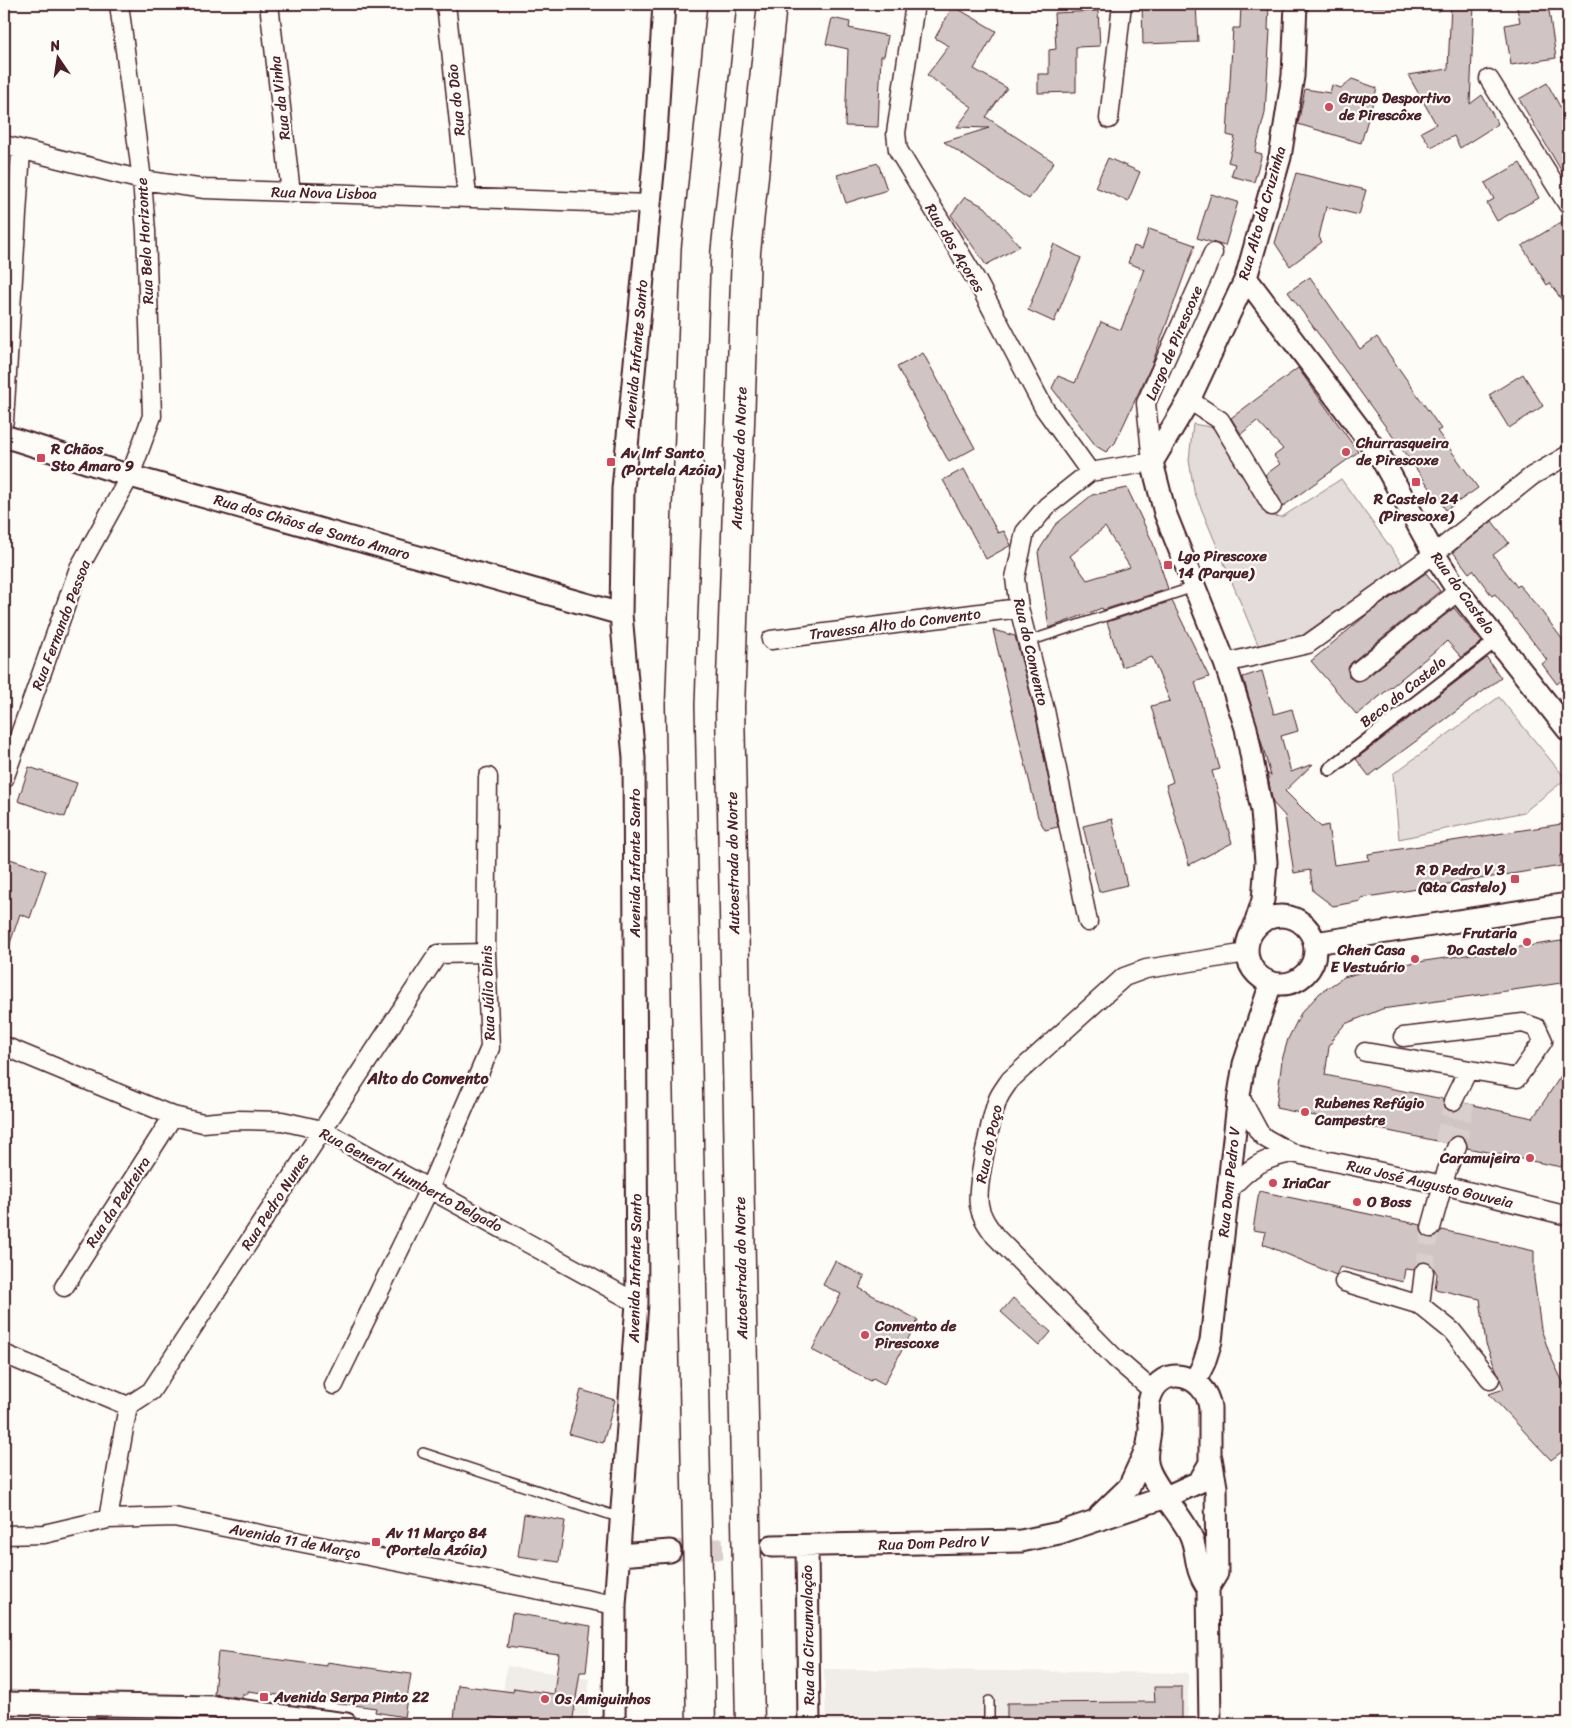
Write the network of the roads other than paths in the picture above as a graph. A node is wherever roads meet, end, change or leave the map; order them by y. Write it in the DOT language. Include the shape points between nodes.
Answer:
graph roads {
  1 [pos="119,4"];
  2 [pos="269,4"];
  3 [pos="446,4"];
  4 [pos="664,4"];
  5 [pos="722,4"];
  6 [pos="772,4"];
  7 [pos="915,4"];
  8 [pos="1122,4"];
  9 [pos="1296,4"];
  10 [pos="1489,79"];
  11 [pos="1109,119"];
  12 [pos="4,145"];
  13 [pos="22,151"];
  14 [pos="142,180"];
  15 [pos="291,193"];
  16 [pos="466,196"];
  17 [pos="650,204"];
  18 [pos="1568,205"];
  19 [pos="1213,253"];
  20 [pos="1246,278"];
  21 [pos="1189,400"];
  22 [pos="4,421"];
  23 [pos="4,436"];
  24 [pos="1568,455"];
  25 [pos="1152,462"];
  26 [pos="1090,472"];
  27 [pos="130,476"];
  28 [pos="1272,506"];
  29 [pos="1434,554"];
  30 [pos="1194,587"];
  31 [pos="1458,591"];
  32 [pos="1019,608"];
  33 [pos="621,614"];
  34 [pos="771,640"];
  35 [pos="1496,640"];
  36 [pos="1029,641"];
  37 [pos="1225,663"];
  38 [pos="1358,671"];
  39 [pos="1568,730"];
  40 [pos="1330,769"];
  41 [pos="488,776"];
  42 [pos="4,779"];
  43 [pos="1568,904"];
  44 [pos="1088,922"];
  45 [pos="1253,931"];
  46 [pos="1315,943"];
  47 [pos="486,952"];
  48 [pos="1247,953"];
  49 [pos="1271,983"];
  50 [pos="1403,1037"];
  51 [pos="4,1046"];
  52 [pos="1365,1052"];
  53 [pos="1468,1070"];
  54 [pos="1239,1095"];
  55 [pos="1459,1102"];
  56 [pos="173,1116"];
  57 [pos="322,1130"];
  58 [pos="1450,1144"];
  59 [pos="1292,1153"];
  60 [pos="1445,1178"];
  61 [pos="430,1189"];
  62 [pos="1228,1192"];
  63 [pos="1568,1216"];
  64 [pos="1432,1228"];
  65 [pos="1424,1272"];
  66 [pos="1344,1282"];
  67 [pos="64,1287"];
  68 [pos="637,1303"];
  69 [pos="1420,1305"];
  70 [pos="4,1354"];
  71 [pos="1490,1379"];
  72 [pos="1195,1381"];
  73 [pos="334,1385"];
  74 [pos="1153,1391"];
  75 [pos="128,1406"];
  76 [pos="1149,1443"];
  77 [pos="1210,1451"];
  78 [pos="423,1454"];
  79 [pos="1161,1489"];
  80 [pos="622,1518"];
  81 [pos="108,1519"];
  82 [pos="1094,1520"];
  83 [pos="4,1535"];
  84 [pos="772,1546"];
  85 [pos="807,1546"];
  86 [pos="670,1551"];
  87 [pos="619,1555"];
  88 [pos="1208,1588"];
  89 [pos="615,1605"];
  90 [pos="989,1701"];
  91 [pos="4,1703"];
  92 [pos="253,1717"];
  93 [pos="346,1724"];
  94 [pos="614,1724"];
  95 [pos="701,1724"];
  96 [pos="750,1724"];
  97 [pos="809,1724"];
  98 [pos="989,1724"];
  99 [pos="1210,1724"];
  1 -- 14 [label="street, Rua Belo Horizonte"];
  2 -- 15 [label="street, Rua da Vinha"];
  3 -- 16 [label="street, Rua do Dão"];
  4 -- 17 [label="street, Avenida Infante Santo"];
  5 -- 95 [label="highway" via="696,248 680,705"];
  6 -- 96 [label="highway, Autoestrada do Norte" via="746,252 730,707"];
  7 -- 26 [label="street, Rua dos Açores" via="896,133 898,150 978,283 1041,403"];
  8 -- 11 [label="street"];
  9 -- 20 [label="street, Rua Alto da Cruzinha" via="1293,76 1280,157"];
  10 -- 18 [label="street"];
  12 -- 13 [label="street, Rua Nova Lisboa"];
  13 -- 14 [label="street, Rua Nova Lisboa"];
  13 -- 22 [label="street"];
  14 -- 15 [label="street, Rua Nova Lisboa" via="205,190"];
  14 -- 27 [label="street, Rua Belo Horizonte" via="152,416"];
  15 -- 16 [label="street, Rua Nova Lisboa"];
  16 -- 17 [label="street, Rua Nova Lisboa"];
  17 -- 33 [label="street, Avenida Infante Santo" via="623,488"];
  19 -- 25 [label="street, Largo de Pirescoxe" via="1146,403"];
  20 -- 21 [label="street, Rua Alto da Cruzinha"];
  20 -- 29 [label="street, Rua do Castelo" via="1380,456"];
  21 -- 25 [label="street, Rua Alto da Cruzinha"];
  21 -- 28 [label="street" via="1220,420"];
  23 -- 27 [label="street, Rua dos Chãos de Santo Amaro"];
  24 -- 29 [label="street" via="1532,476"];
  25 -- 26 [label="street, Rua do Convento"];
  25 -- 30 [label="street, Largo de Pirescoxe" via="1165,514"];
  26 -- 32 [label="street, Rua do Convento" via="1047,506 1025,532 1015,578"];
  27 -- 33 [label="street, Rua dos Chãos de Santo Amaro"];
  27 -- 42 [label="street, Rua Fernando Pessoa" via="79,568"];
  29 -- 31 [label="street, Rua do Castelo"];
  29 -- 37 [label="street" via="1308,644"];
  30 -- 36 [label="lane"];
  30 -- 37 [label="street, Largo de Pirescoxe"];
  31 -- 35 [label="street, Rua do Castelo"];
  31 -- 38 [label="street"];
  32 -- 34 [label="street, Travessa Alto do Convento"];
  32 -- 36 [label="street, Rua do Convento"];
  33 -- 68 [label="street, Avenida Infante Santo" via="634,758"];
  35 -- 39 [label="street, Rua do Castelo"];
  35 -- 40 [label="street, Beco do Castelo"];
  36 -- 44 [label="street, Rua do Convento"];
  37 -- 45 [label="street, Largo de Pirescoxe" via="1246,728 1262,812 1265,883"];
  41 -- 47 [label="street, Rua Júlio Dinis"];
  43 -- 46 [label="street"];
  45 -- 46 [label="street" via="1271,917 1294,918 1311,933"];
  45 -- 48 [label="street"];
  46 -- 49 [label="street" via="1316,955 1304,976 1294,982"];
  47 -- 57 [label="street, Rua Pedro Nunes" via="438,954"];
  47 -- 61 [label="street, Rua Júlio Dinis" via="490,1048"];
  48 -- 49 [label="street" via="1254,971"];
  48 -- 74 [label="street, Rua do Poço" via="1146,969 1124,977 1010,1080 1000,1094 995,1110 979,1194 982,1218 995,1236 1115,1358"];
  49 -- 54 [label="street, Rua Dom Pedro V" via="1244,1064"];
  50 -- 53 [label="street" via="1523,1023 1531,1024 1541,1034 1543,1041 1517,1078"];
  51 -- 56 [label="street, Rua General Humberto Delgado"];
  52 -- 53 [label="street"];
  53 -- 55 [label="street"];
  54 -- 59 [label="street, Rua José Augusto Gouveia" via="1259,1132"];
  54 -- 62 [label="street, Rua Dom Pedro V"];
  56 -- 57 [label="street, Rua General Humberto Delgado" via="203,1123 282,1121"];
  56 -- 67 [label="street, Rua da Pedreira"];
  57 -- 61 [label="street, Rua General Humberto Delgado"];
  57 -- 75 [label="street, Rua Pedro Nunes" via="151,1391"];
  58 -- 60 [label="street"];
  59 -- 60 [label="street, Rua José Augusto Gouveia"];
  59 -- 62 [label="street, Rua José Augusto Gouveia" via="1270,1157 1258,1164"];
  60 -- 63 [label="street, Rua José Augusto Gouveia"];
  60 -- 64 [label="street"];
  61 -- 68 [label="street, Rua General Humberto Delgado"];
  61 -- 73 [label="street, Rua Júlio Dinis"];
  62 -- 72 [label="street, Rua Dom Pedro V" via="1212,1341"];
  65 -- 69 [label="street"];
  66 -- 69 [label="street"];
  68 -- 80 [label="street, Avenida Infante Santo"];
  69 -- 71 [label="street" via="1452,1331"];
  70 -- 75 [label="street"];
  72 -- 74 [label="street" via="1176,1376 1162,1381"];
  72 -- 77 [label="street" via="1203,1387 1209,1400"];
  74 -- 76 [label="street, Rua Dom Pedro V" via="1148,1406"];
  75 -- 81 [label="street"];
  76 -- 79 [label="street, Rua Dom Pedro V" via="1146,1462"];
  76 -- 82 [label="street, Rua Dom Pedro V" via="1129,1487"];
  77 -- 79 [label="street" via="1210,1463 1204,1478 1188,1489"];
  77 -- 88 [label="street" via="1216,1487 1217,1574"];
  78 -- 80 [label="lane"];
  79 -- 82 [label="street, Rua Dom Pedro V"];
  79 -- 88 [label="street, Rua Dom Pedro V" via="1190,1535 1199,1575"];
  80 -- 87 [label="street, Avenida Infante Santo"];
  81 -- 83 [label="street, Avenida 11 de Março" via="44,1534"];
  81 -- 89 [label="street, Avenida 11 de Março" via="174,1517"];
  82 -- 85 [label="street, Rua Dom Pedro V" via="1060,1533 1021,1541"];
  84 -- 85 [label="street, Rua Dom Pedro V"];
  85 -- 97 [label="street, Rua da Circunvalação"];
  86 -- 87 [label="street"];
  87 -- 89 [label="street, Avenida Infante Santo"];
  88 -- 99 [label="street"];
  89 -- 94 [label="street, Avenida Infante Santo"];
  90 -- 98 [label="lane"];
  91 -- 92 [label="street" via="214,1707"];
  92 -- 93 [label="street"];
}
